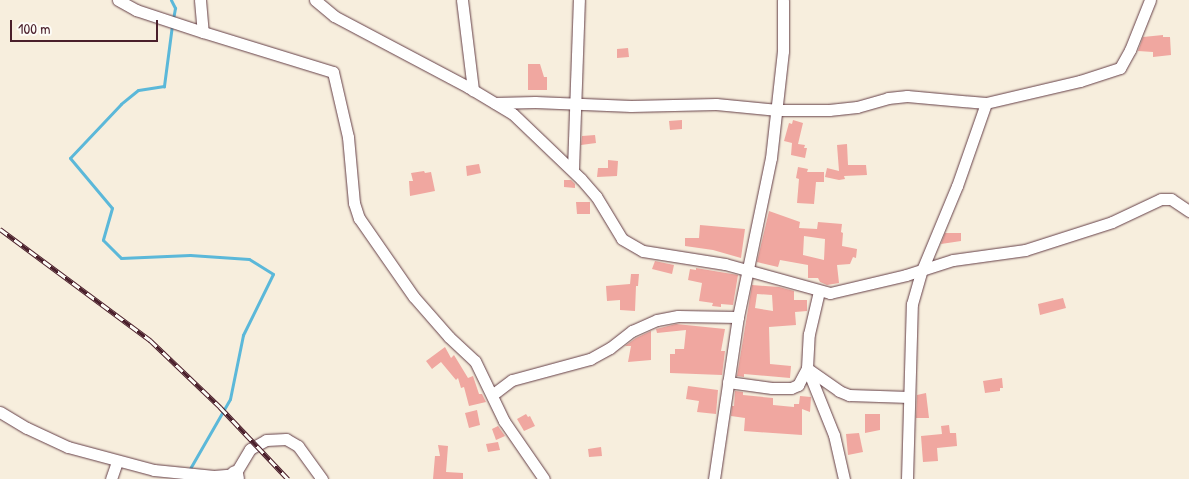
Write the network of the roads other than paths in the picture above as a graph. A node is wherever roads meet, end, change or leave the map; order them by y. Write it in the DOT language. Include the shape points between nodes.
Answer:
graph roads {
  1 [pos="118,0"];
  2 [pos="200,0"];
  3 [pos="315,0"];
  4 [pos="462,0"];
  5 [pos="579,0"];
  6 [pos="783,0"];
  7 [pos="1150,0"];
  8 [pos="203,32"];
  9 [pos="473,90"];
  10 [pos="495,103"];
  11 [pos="575,103"];
  12 [pos="986,103"];
  13 [pos="778,110"];
  14 [pos="573,169"];
  15 [pos="1189,211"];
  16 [pos="748,270"];
  17 [pos="922,270"];
  18 [pos="819,290"];
  19 [pos="738,317"];
  20 [pos="807,368"];
  21 [pos="728,382"];
  22 [pos="492,395"];
  23 [pos="909,397"];
  24 [pos="0,412"];
  25 [pos="117,462"];
  26 [pos="236,477"];
  27 [pos="111,479"];
  28 [pos="322,479"];
  29 [pos="544,479"];
  30 [pos="714,479"];
  31 [pos="844,479"];
  32 [pos="907,479"];
  1 -- 8 [label="street" via="136,10"];
  2 -- 8 [label="street"];
  3 -- 9 [label="street" via="334,16"];
  4 -- 9 [label="street"];
  5 -- 11 [label="street"];
  6 -- 13 [label="street"];
  7 -- 12 [label="street" via="1120,68"];
  8 -- 22 [label="street" via="333,72 348,136 354,203 359,218 414,297 475,361"];
  9 -- 10 [label="street"];
  10 -- 11 [label="street"];
  10 -- 14 [label="street" via="530,128"];
  11 -- 13 [label="street" via="631,106 716,104"];
  11 -- 14 [label="street"];
  12 -- 13 [label="street" via="907,96 843,109"];
  12 -- 17 [label="street" via="958,186"];
  13 -- 16 [label="street"];
  14 -- 16 [label="street" via="596,196 618,234 627,243 648,252"];
  15 -- 17 [label="street" via="1171,200 1160,199 1112,222 1046,244 1004,255 953,260"];
  16 -- 18 [label="street"];
  16 -- 19 [label="street"];
  17 -- 18 [label="street" via="840,292"];
  17 -- 23 [label="street" via="912,304"];
  18 -- 20 [label="street" via="809,334"];
  19 -- 21 [label="street"];
  19 -- 22 [label="street" via="678,316 657,320 632,331 590,359 512,380"];
  20 -- 21 [label="street" via="800,383 791,388"];
  20 -- 23 [label="street" via="848,395"];
  20 -- 31 [label="street" via="834,435"];
  21 -- 30 [label="street"];
  22 -- 29 [label="street" via="504,421"];
  23 -- 32 [label="street"];
  24 -- 25 [label="street" via="68,446"];
  25 -- 26 [label="street" via="154,470"];
  25 -- 27 [label="street"];
  26 -- 28 [label="street" via="250,449 276,438 298,446"];
}
